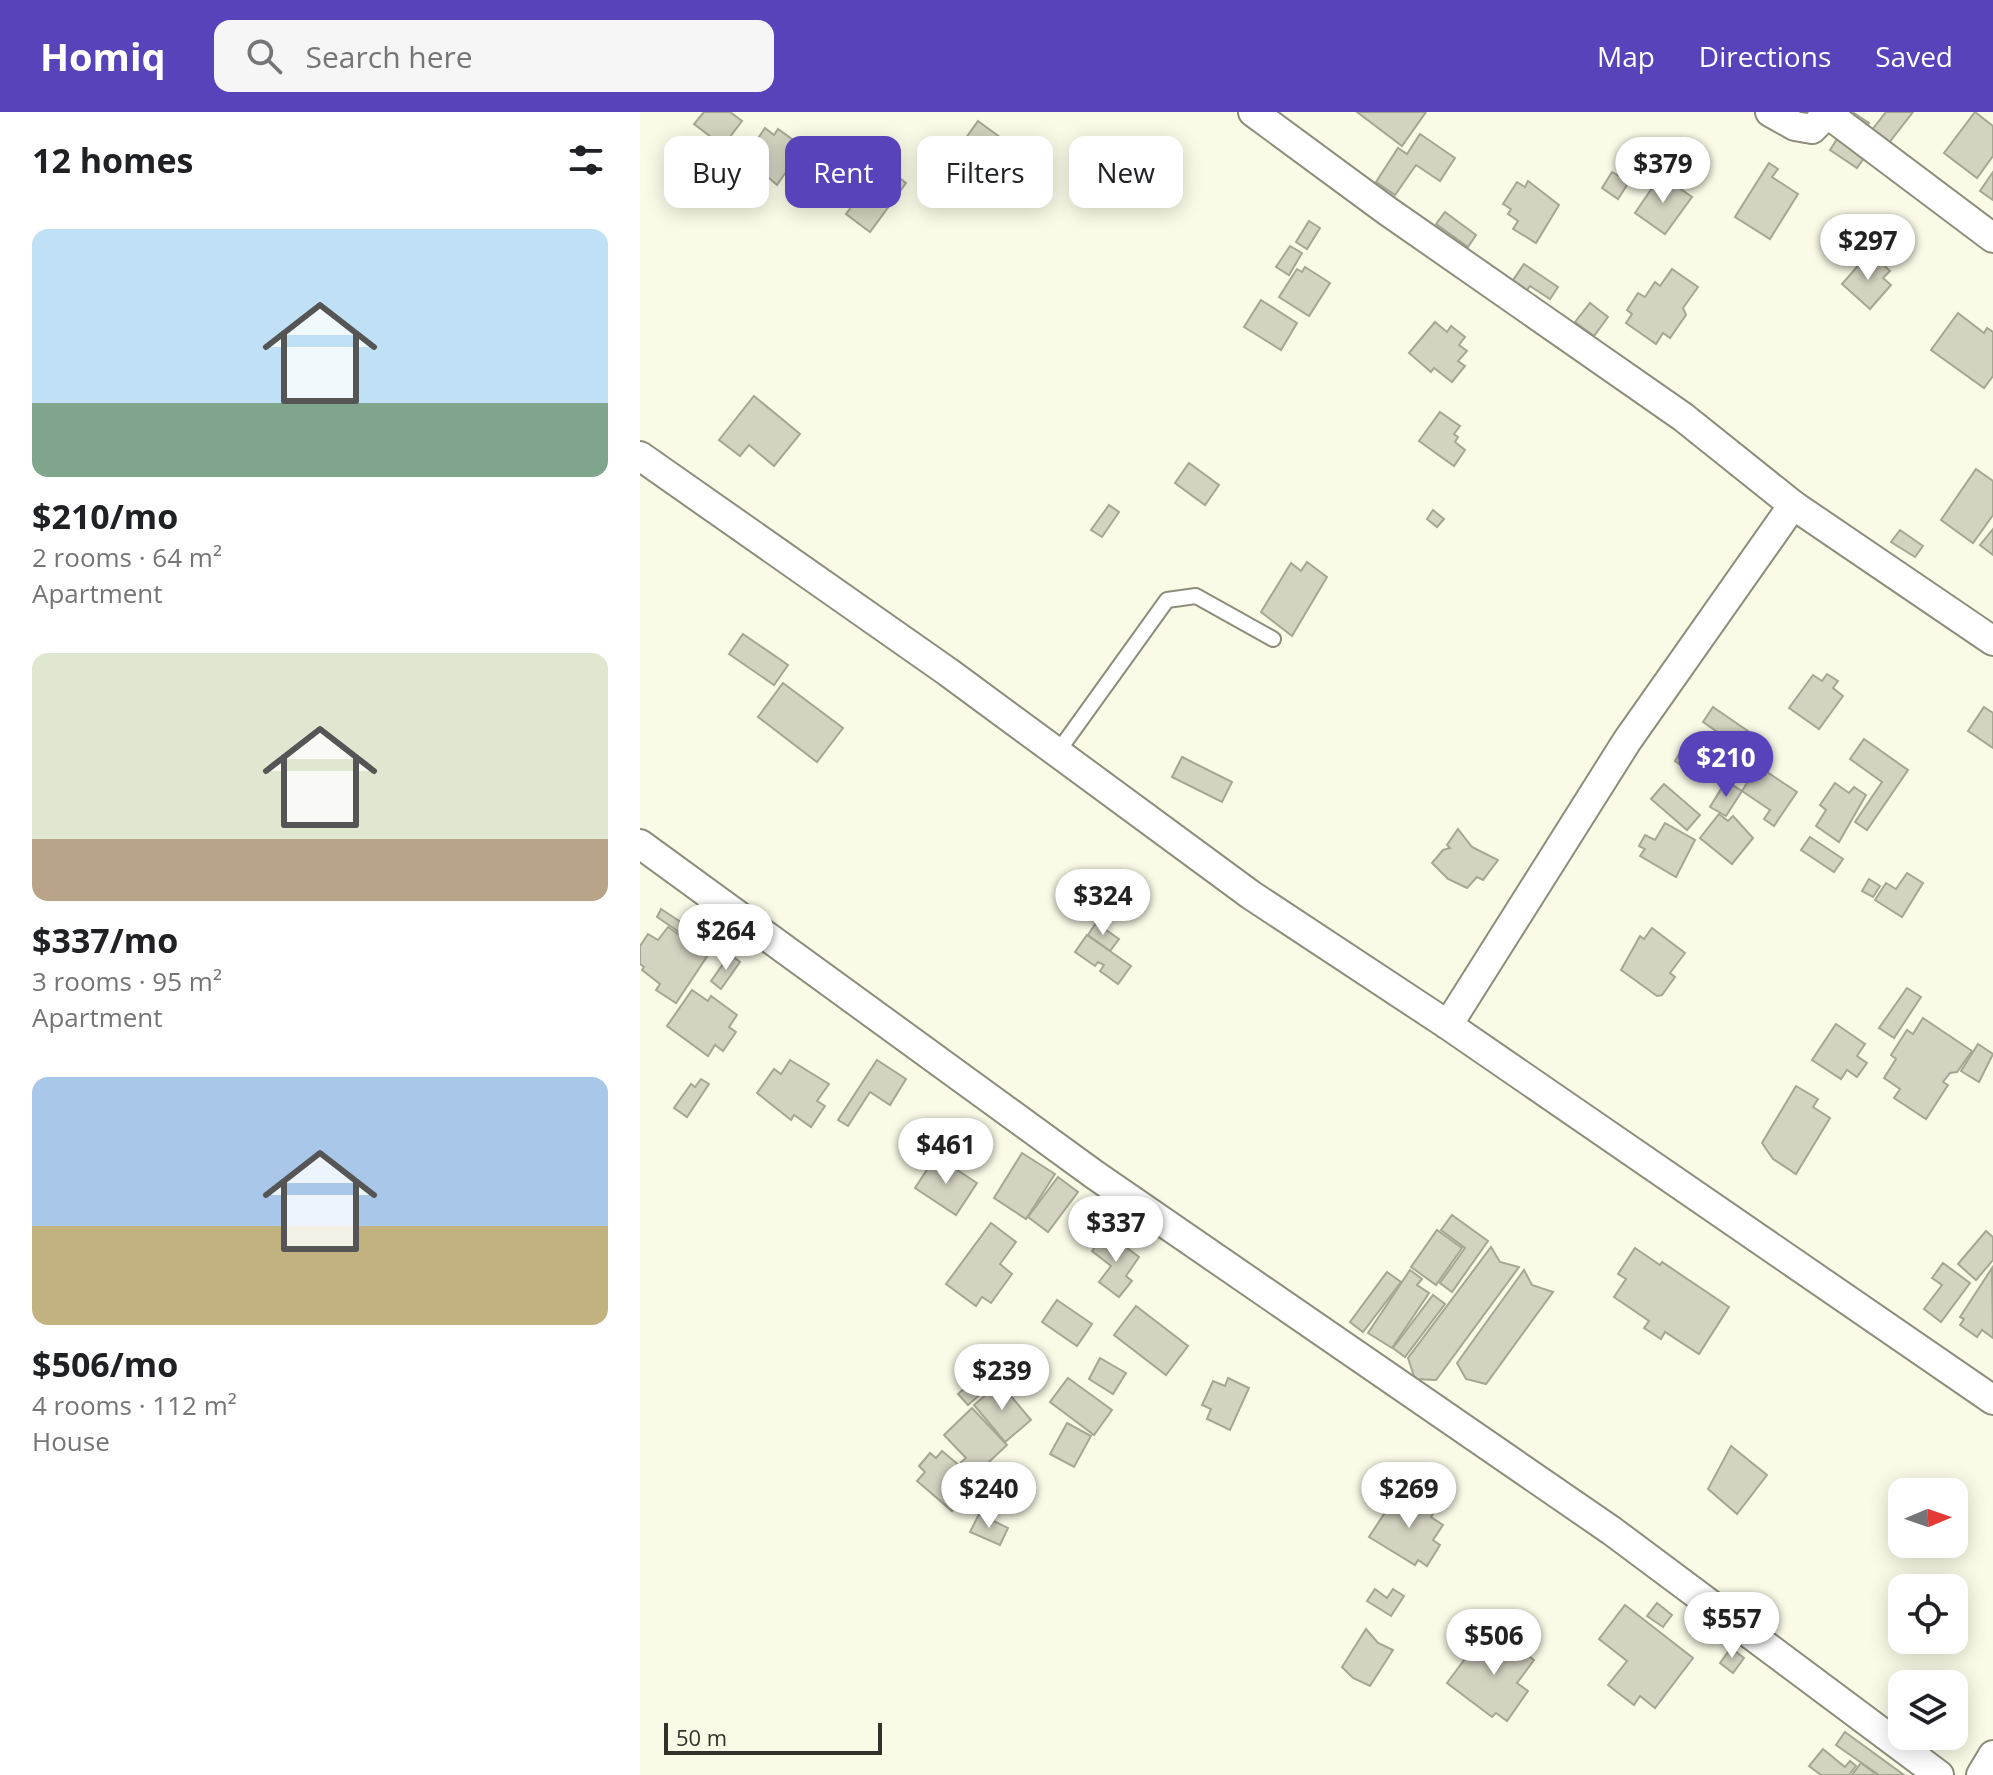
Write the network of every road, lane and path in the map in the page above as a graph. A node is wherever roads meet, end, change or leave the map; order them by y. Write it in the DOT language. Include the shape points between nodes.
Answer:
graph roads {
  1 [pos="1253,112"];
  2 [pos="1770,112"];
  3 [pos="1828,113"];
  4 [pos="1993,238"];
  5 [pos="640,456"];
  6 [pos="1793,505"];
  7 [pos="1273,639"];
  8 [pos="1993,641"];
  9 [pos="1057,753"];
  10 [pos="640,844"];
  11 [pos="1448,1025"];
  12 [pos="1993,1400"];
  13 [pos="1993,1755"];
  14 [pos="1939,1775"];
  15 [pos="1981,1775"];
  1 -- 6 [label="street" via="1683,417"];
  2 -- 3 [label="street" via="1812,129"];
  3 -- 4 [label="street"];
  5 -- 9 [label="street"];
  6 -- 8 [label="street"];
  6 -- 11 [label="street" via="1627,741"];
  7 -- 9 [label="lane" via="1196,596 1167,600"];
  9 -- 11 [label="street" via="1251,895"];
  10 -- 14 [label="street" via="1095,1175 1612,1531"];
  11 -- 12 [label="street"];
  13 -- 15 [label="street"];
}
